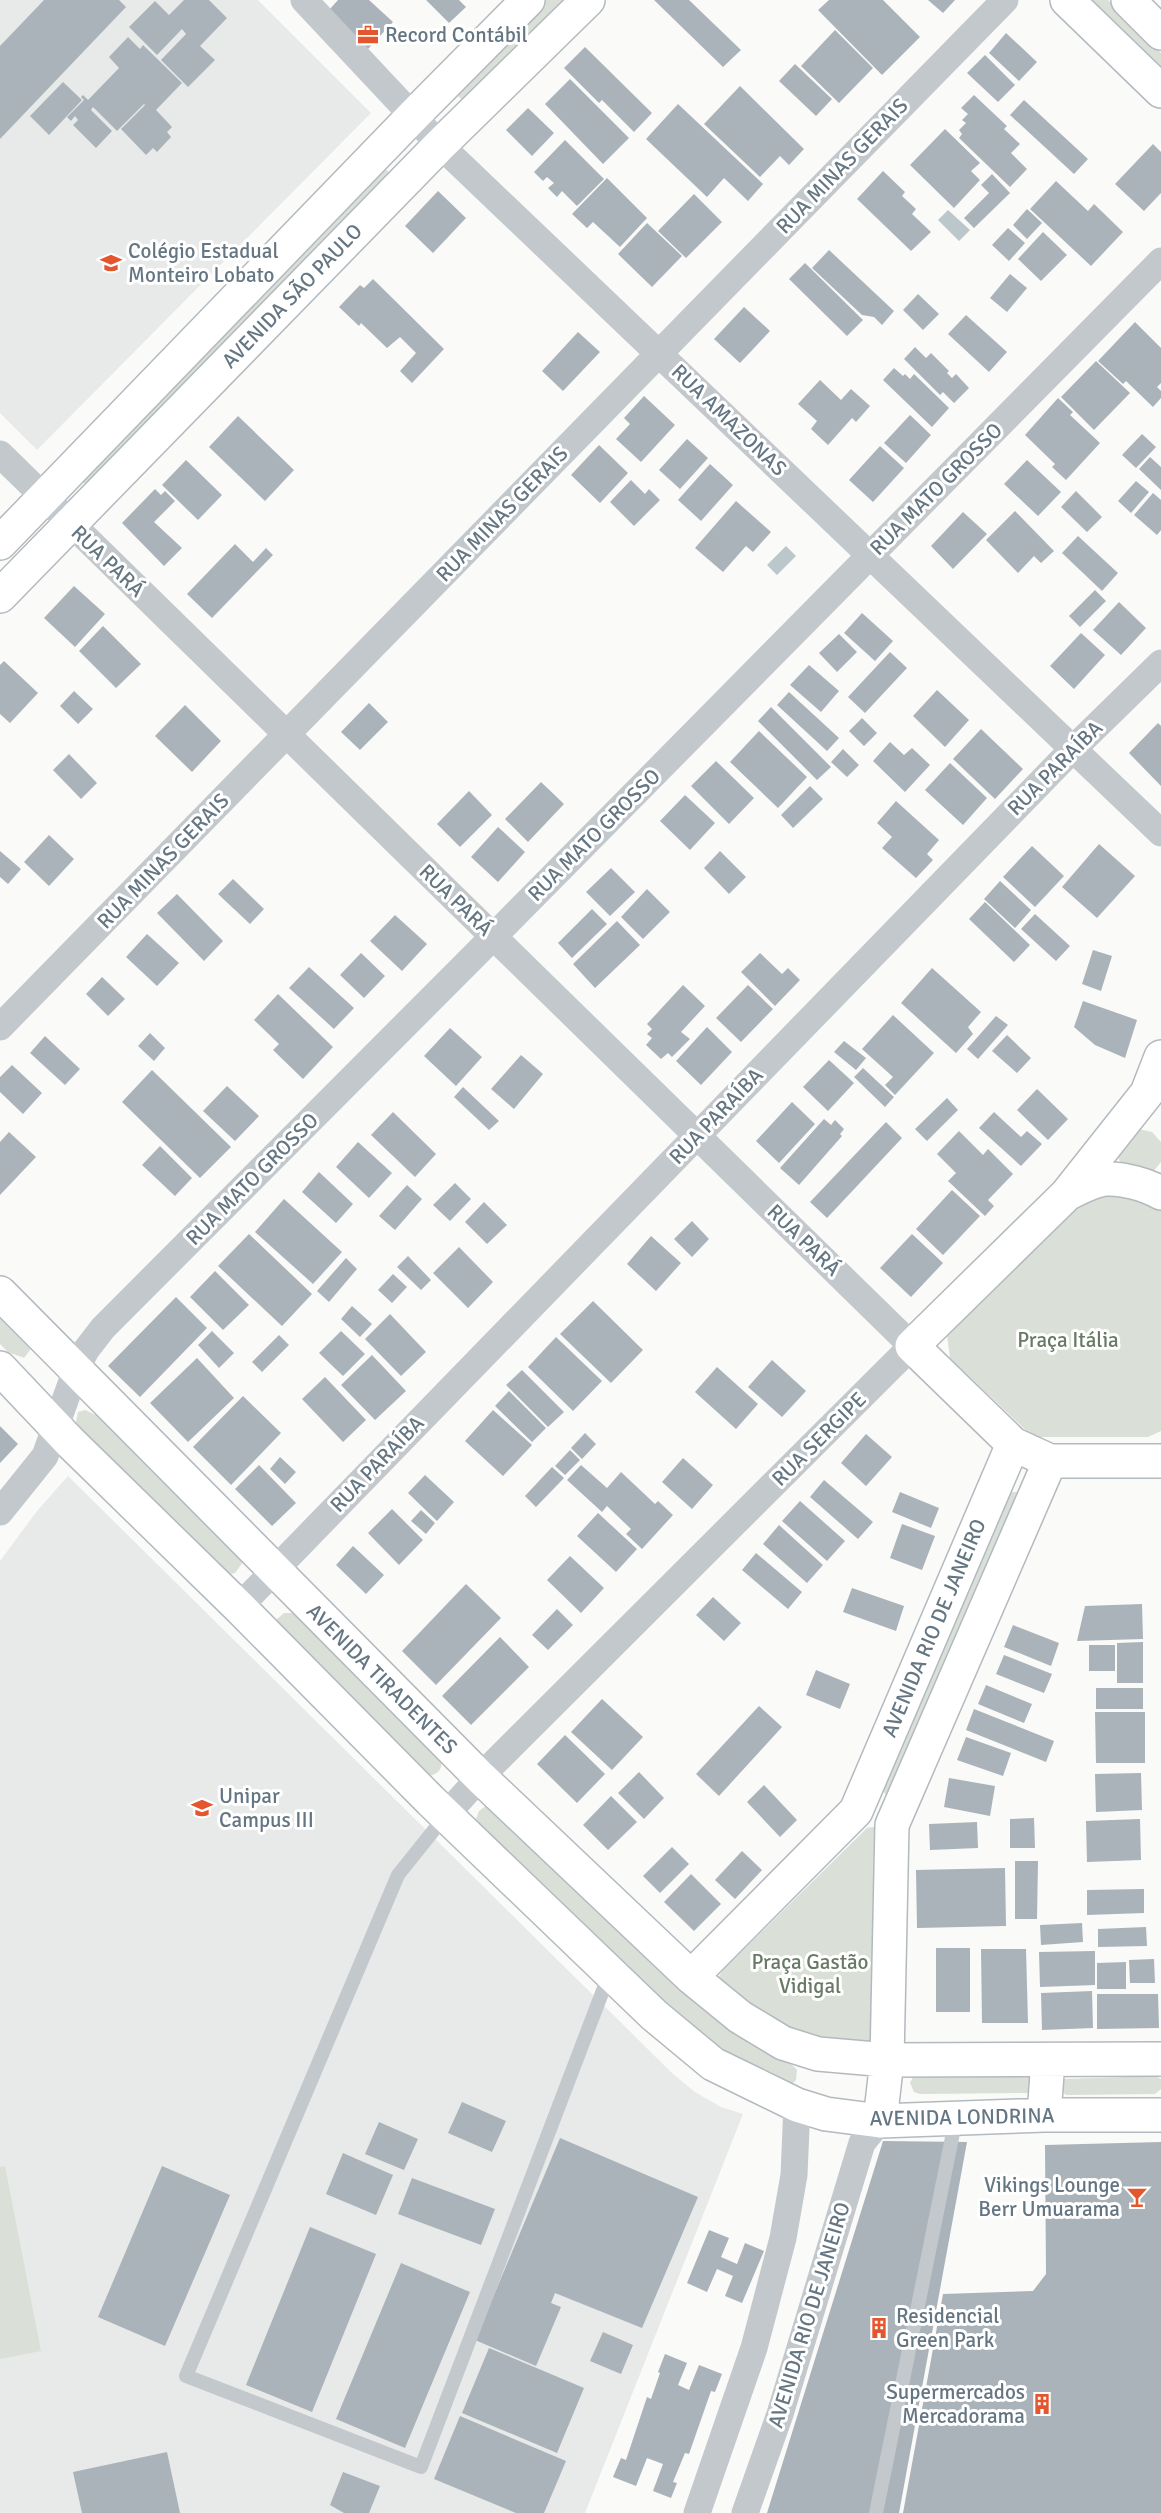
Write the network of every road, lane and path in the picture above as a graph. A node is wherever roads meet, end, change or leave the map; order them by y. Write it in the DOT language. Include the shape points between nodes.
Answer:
graph roads {
  1 [pos="304,0"];
  2 [pos="528,0"];
  3 [pos="588,0"];
  4 [pos="1005,0"];
  5 [pos="1067,0"];
  6 [pos="1128,0"];
  7 [pos="1161,33"];
  8 [pos="1161,92"];
  9 [pos="414,115"];
  10 [pos="440,145"];
  11 [pos="1161,261"];
  12 [pos="659,354"];
  13 [pos="0,454"];
  14 [pos="45,498"];
  15 [pos="70,524"];
  16 [pos="0,543"];
  17 [pos="870,556"];
  18 [pos="0,596"];
  19 [pos="1161,663"];
  20 [pos="286,735"];
  21 [pos="1073,749"];
  22 [pos="1161,833"];
  23 [pos="493,937"];
  24 [pos="0,1027"];
  25 [pos="1161,1058"];
  26 [pos="1154,1096"];
  27 [pos="697,1136"];
  28 [pos="1161,1193"];
  29 [pos="1067,1194"];
  30 [pos="0,1293"];
  31 [pos="912,1346"];
  32 [pos="0,1368"];
  33 [pos="76,1370"];
  34 [pos="57,1427"];
  35 [pos="1013,1444"];
  36 [pos="1050,1461"];
  37 [pos="1161,1461"];
  38 [pos="0,1512"];
  39 [pos="274,1571"];
  40 [pos="239,1606"];
  41 [pos="480,1777"];
  42 [pos="856,1811"];
  43 [pos="446,1815"];
  44 [pos="892,1825"];
  45 [pos="610,1971"];
  46 [pos="691,1977"];
  47 [pos="1161,2059"];
  48 [pos="887,2060"];
  49 [pos="1048,2060"];
  50 [pos="782,2099"];
  51 [pos="1044,2115"];
  52 [pos="1161,2115"];
  53 [pos="956,2118"];
  54 [pos="880,2121"];
  55 [pos="697,2513"];
  56 [pos="745,2513"];
  57 [pos="876,2513"];
  1 -- 9 [label="street, RUA AMAZONAS"];
  2 -- 9 [label="street, AVENIDA SÃO PAULO"];
  3 -- 10 [label="street, AVENIDA SÃO PAULO"];
  4 -- 12 [label="street, RUA MINAS GERAIS"];
  5 -- 8 [label="street"];
  6 -- 7 [label="street"];
  9 -- 10 [label="street, RUA AMAZONAS"];
  9 -- 14 [label="street, AVENIDA SÃO PAULO"];
  10 -- 12 [label="street, RUA AMAZONAS"];
  10 -- 15 [label="street, AVENIDA SÃO PAULO"];
  11 -- 17 [label="street, RUA MATO GROSSO"];
  12 -- 17 [label="street, RUA AMAZONAS"];
  12 -- 20 [label="street, RUA MINAS GERAIS"];
  13 -- 14 [label="street, RUA PARÁ"];
  14 -- 15 [label="street, RUA PARÁ"];
  14 -- 16 [label="street, AVENIDA SÃO PAULO"];
  15 -- 18 [label="street, AVENIDA SÃO PAULO"];
  15 -- 20 [label="street, RUA PARÁ"];
  17 -- 21 [label="street, RUA AMAZONAS"];
  17 -- 23 [label="street, RUA MATO GROSSO"];
  19 -- 21 [label="street, RUA PARAÍBA"];
  20 -- 23 [label="street, RUA PARÁ"];
  20 -- 24 [label="street, RUA MINAS GERAIS"];
  21 -- 22 [label="street, RUA AMAZONAS"];
  21 -- 27 [label="street, RUA PARAÍBA"];
  23 -- 27 [label="street, RUA PARÁ"];
  23 -- 33 [label="street, RUA MATO GROSSO" via="104,1328"];
  25 -- 26 [label="street"];
  26 -- 29 [label="street, RUA SERGIPE"];
  27 -- 31 [label="street, RUA PARÁ"];
  27 -- 39 [label="street, RUA PARAÍBA"];
  28 -- 29 [label="street" via="1107,1179"];
  29 -- 31 [label="street, RUA SERGIPE"];
  30 -- 33 [label="street, AVENIDA TIRADENTES"];
  31 -- 35 [label="street"];
  31 -- 41 [label="street, RUA SERGIPE"];
  32 -- 34 [label="street"];
  33 -- 34 [label="street, RUA MATO GROSSO"];
  33 -- 39 [label="street, AVENIDA TIRADENTES"];
  34 -- 38 [label="street, RUA MATO GROSSO" via="45,1456"];
  34 -- 40 [label="street"];
  35 -- 36 [label="street"];
  35 -- 42 [label="street, AVENIDA RIO DE JANEIRO"];
  36 -- 37 [label="street"];
  36 -- 44 [label="street, AVENIDA RIO DE JANEIRO"];
  39 -- 40 [label="street, RUA PARAÍBA"];
  39 -- 41 [label="street, AVENIDA TIRADENTES"];
  40 -- 43 [label="street"];
  41 -- 43 [label="street, RUA SERGIPE"];
  41 -- 46 [label="street, AVENIDA TIRADENTES"];
  42 -- 44 [label="street"];
  42 -- 46 [label="street"];
  43 -- 45 [label="street"];
  43 -- 45 [label="lane" via="398,1875 186,2376 421,2468"];
  44 -- 48 [label="street"];
  45 -- 50 [label="street" via="712,2064"];
  46 -- 48 [label="street, AVENIDA TIRADENTES" via="740,2018 783,2043 819,2054"];
  47 -- 49 [label="street"];
  48 -- 49 [label="street"];
  48 -- 54 [label="street"];
  49 -- 51 [label="street"];
  50 -- 54 [label="street, AVENIDA LONDRINA" via="826,2114"];
  50 -- 55 [label="street" via="794,2175 783,2238 754,2348"];
  51 -- 52 [label="street, AVENIDA LONDRINA"];
  51 -- 53 [label="street, AVENIDA LONDRINA"];
  53 -- 54 [label="street, AVENIDA LONDRINA"];
  53 -- 57 [label="lane"];
  54 -- 56 [label="street, AVENIDA RIO DE JANEIRO" via="862,2143 780,2414"];
}
